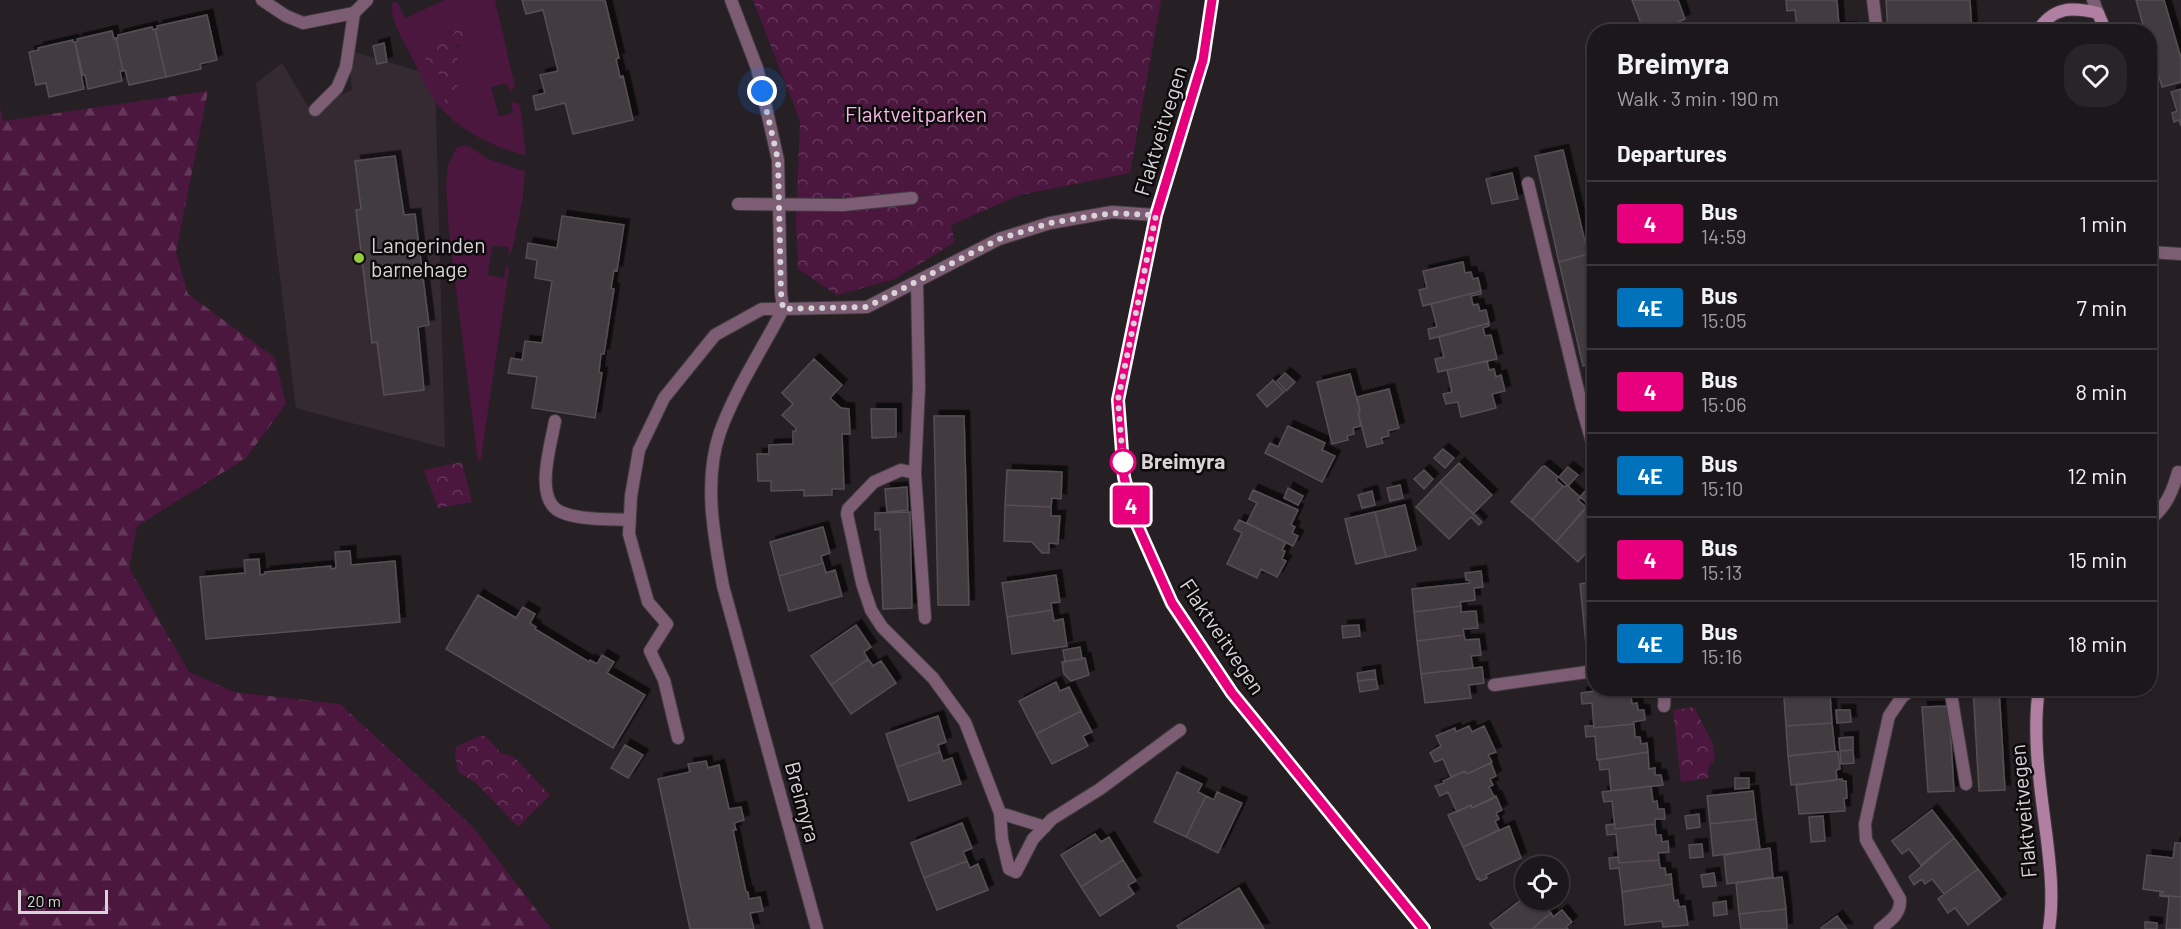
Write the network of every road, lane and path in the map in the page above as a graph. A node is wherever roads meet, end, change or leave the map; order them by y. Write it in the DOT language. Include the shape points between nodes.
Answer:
graph roads {
  1 [pos="262,0"];
  2 [pos="367,0"];
  3 [pos="730,0"];
  4 [pos="1212,0"];
  5 [pos="1873,0"];
  6 [pos="2093,0"];
  7 [pos="354,14"];
  8 [pos="2098,14"];
  9 [pos="1876,24"];
  10 [pos="2042,24"];
  11 [pos="2102,24"];
  12 [pos="315,110"];
  13 [pos="1528,183"];
  14 [pos="912,198"];
  15 [pos="738,204"];
  16 [pos="780,206"];
  17 [pos="1156,215"];
  18 [pos="2157,252"];
  19 [pos="2181,254"];
  20 [pos="917,282"];
  21 [pos="783,309"];
  22 [pos="555,421"];
  23 [pos="1587,424"];
  24 [pos="2178,472"];
  25 [pos="915,473"];
  26 [pos="2157,512"];
  27 [pos="630,520"];
  28 [pos="926,618"];
  29 [pos="1587,672"];
  30 [pos="1494,685"];
  31 [pos="1665,696"];
  32 [pos="1903,696"];
  33 [pos="1951,696"];
  34 [pos="2037,696"];
  35 [pos="1664,706"];
  36 [pos="1180,730"];
  37 [pos="678,738"];
  38 [pos="1966,784"];
  39 [pos="1000,813"];
  40 [pos="1045,827"];
  41 [pos="817,929"];
  42 [pos="1424,929"];
  43 [pos="1880,929"];
  44 [pos="2049,929"];
  1 -- 7 [label="street" via="303,23"];
  2 -- 7 [label="street"];
  3 -- 16 [label="street" via="759,80 778,160"];
  4 -- 17 [label="main road, Flaktveitvegen" via="1203,60"];
  5 -- 9 [label="street"];
  6 -- 8 [label="street"];
  7 -- 12 [label="street" via="346,67 338,88"];
  8 -- 10 [label="main road" via="2077,9 2061,11"];
  8 -- 11 [label="main road"];
  13 -- 23 [label="street"];
  14 -- 16 [label="street" via="843,206"];
  15 -- 16 [label="street"];
  16 -- 21 [label="street"];
  17 -- 20 [label="street" via="1112,213 1050,223 999,239"];
  17 -- 42 [label="main road, Flaktveitvegen" via="1118,400 1124,477 1135,520 1172,603 1232,693"];
  18 -- 19 [label="street"];
  20 -- 21 [label="street" via="867,307"];
  20 -- 25 [label="street" via="919,387"];
  21 -- 27 [label="street" via="762,309 715,335 664,398 639,450"];
  21 -- 41 [label="street, Breimyra" via="721,431 713,472 713,528 723,586"];
  22 -- 27 [label="street" via="545,483 550,504 560,512 574,515"];
  24 -- 26 [label="street" via="2173,488"];
  25 -- 28 [label="street"];
  25 -- 39 [label="street" via="901,470 874,482 848,508 862,583 882,627 933,678 965,722"];
  27 -- 37 [label="street" via="629,534 648,602 667,624 650,651 664,680"];
  29 -- 30 [label="street"];
  31 -- 35 [label="street"];
  32 -- 43 [label="street" via="1889,716 1865,824 1866,840 1900,899 1901,908"];
  33 -- 38 [label="street"];
  34 -- 44 [label="main road, Flaktveitvegen" via="2038,770 2050,866"];
  36 -- 40 [label="street"];
  39 -- 40 [label="street"];
  39 -- 40 [label="street" via="1009,869 1016,872 1033,839"];
}
